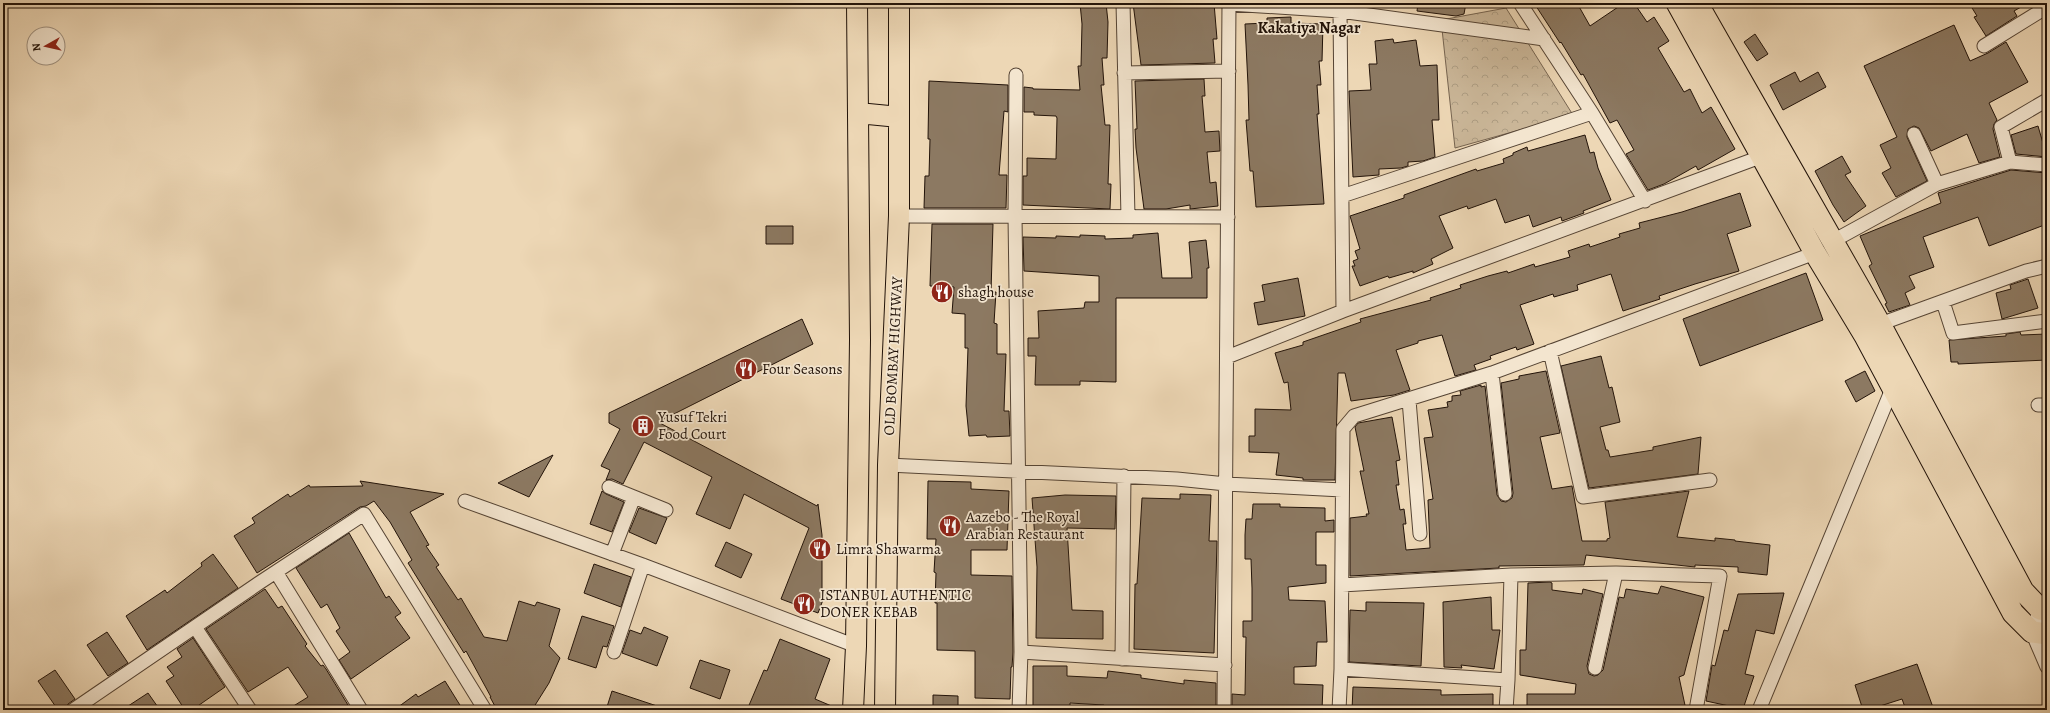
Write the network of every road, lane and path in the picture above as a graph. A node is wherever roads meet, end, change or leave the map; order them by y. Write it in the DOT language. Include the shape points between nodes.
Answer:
graph roads {
  1 [pos="857,3"];
  2 [pos="898,3"];
  3 [pos="1123,3"];
  4 [pos="1520,3"];
  5 [pos="1677,3"];
  6 [pos="1697,3"];
  7 [pos="1229,4"];
  8 [pos="2047,7"];
  9 [pos="1340,11"];
  10 [pos="1544,39"];
  11 [pos="1984,46"];
  12 [pos="1229,71"];
  13 [pos="1124,73"];
  14 [pos="1016,75"];
  15 [pos="2047,100"];
  16 [pos="1592,113"];
  17 [pos="858,114"];
  18 [pos="899,117"];
  19 [pos="1914,134"];
  20 [pos="1763,156"];
  21 [pos="2010,162"];
  22 [pos="2047,166"];
  23 [pos="1937,184"];
  24 [pos="1342,196"];
  25 [pos="1645,201"];
  26 [pos="899,216"];
  27 [pos="1015,216"];
  28 [pos="1128,217"];
  29 [pos="1228,217"];
  30 [pos="1833,241"];
  31 [pos="1815,253"];
  32 [pos="2047,266"];
  33 [pos="1943,302"];
  34 [pos="1343,311"];
  35 [pos="2047,321"];
  36 [pos="1880,324"];
  37 [pos="1550,351"];
  38 [pos="1227,357"];
  39 [pos="1492,373"];
  40 [pos="1892,389"];
  41 [pos="1408,400"];
  42 [pos="888,465"];
  43 [pos="1018,470"];
  44 [pos="1124,476"];
  45 [pos="1710,480"];
  46 [pos="1226,484"];
  47 [pos="609,487"];
  48 [pos="1342,490"];
  49 [pos="1505,494"];
  50 [pos="634,497"];
  51 [pos="465,501"];
  52 [pos="666,510"];
  53 [pos="1420,534"];
  54 [pos="612,554"];
  55 [pos="643,565"];
  56 [pos="276,572"];
  57 [pos="1616,573"];
  58 [pos="1511,575"];
  59 [pos="1342,584"];
  60 [pos="2044,610"];
  61 [pos="195,627"];
  62 [pos="2040,633"];
  63 [pos="856,646"];
  64 [pos="614,652"];
  65 [pos="1021,652"];
  66 [pos="1122,659"];
  67 [pos="1225,665"];
  68 [pos="2047,667"];
  69 [pos="1595,668"];
  70 [pos="1341,669"];
  71 [pos="1508,680"];
  72 [pos="246,708"];
  73 [pos="72,710"];
  74 [pos="361,710"];
  75 [pos="485,710"];
  76 [pos="853,710"];
  77 [pos="886,710"];
  78 [pos="1018,710"];
  79 [pos="1224,710"];
  80 [pos="1339,710"];
  81 [pos="1506,710"];
  82 [pos="1696,710"];
  83 [pos="1760,710"];
  1 -- 17 [label="main road, OLD BOMBAY HIGHWAY"];
  2 -- 18 [label="main road, OLD BOMBAY HIGHWAY"];
  3 -- 13 [label="street"];
  4 -- 10 [label="street"];
  5 -- 20 [label="highway"];
  6 -- 30 [label="highway"];
  7 -- 9 [label="street"];
  7 -- 12 [label="street"];
  8 -- 11 [label="street"];
  9 -- 10 [label="street"];
  9 -- 24 [label="street"];
  10 -- 16 [label="street"];
  12 -- 13 [label="street"];
  12 -- 29 [label="street"];
  13 -- 28 [label="street"];
  14 -- 27 [label="street"];
  15 -- 21 [label="street" via="2001,127"];
  16 -- 24 [label="street"];
  16 -- 25 [label="street"];
  17 -- 18 [label="main road"];
  17 -- 63 [label="main road, OLD BOMBAY HIGHWAY" via="860,340"];
  18 -- 26 [label="main road, OLD BOMBAY HIGHWAY"];
  19 -- 23 [label="street"];
  20 -- 25 [label="street"];
  20 -- 31 [label="highway"];
  21 -- 22 [label="street"];
  21 -- 23 [label="street"];
  23 -- 30 [label="street"];
  24 -- 34 [label="street"];
  25 -- 34 [label="street"];
  26 -- 27 [label="street"];
  26 -- 42 [label="main road, OLD BOMBAY HIGHWAY"];
  27 -- 28 [label="street"];
  27 -- 43 [label="street"];
  28 -- 29 [label="street"];
  29 -- 38 [label="street"];
  30 -- 36 [label="highway"];
  31 -- 37 [label="street"];
  31 -- 40 [label="highway" via="1865,336"];
  32 -- 33 [label="street" via="2026,271"];
  33 -- 35 [label="street" via="1953,334"];
  33 -- 36 [label="street"];
  34 -- 38 [label="street"];
  36 -- 60 [label="highway" via="2023,591"];
  37 -- 39 [label="street"];
  37 -- 45 [label="street" via="1583,497"];
  38 -- 46 [label="street"];
  39 -- 41 [label="street"];
  39 -- 49 [label="street"];
  40 -- 62 [label="highway" via="2013,613"];
  40 -- 83 [label="street"];
  41 -- 48 [label="street" via="1354,416 1343,429"];
  41 -- 53 [label="street"];
  42 -- 43 [label="street"];
  42 -- 77 [label="main road, OLD BOMBAY HIGHWAY"];
  43 -- 44 [label="street"];
  43 -- 65 [label="street"];
  44 -- 46 [label="street" via="1177,478"];
  44 -- 66 [label="street"];
  46 -- 48 [label="street"];
  46 -- 67 [label="street"];
  47 -- 50 [label="street"];
  48 -- 59 [label="street"];
  50 -- 52 [label="street"];
  50 -- 54 [label="street"];
  51 -- 54 [label="street"];
  54 -- 55 [label="street"];
  55 -- 63 [label="street"];
  55 -- 64 [label="street"];
  56 -- 61 [label="street"];
  56 -- 74 [label="street"];
  56 -- 75 [label="street" via="364,514"];
  57 -- 58 [label="street"];
  57 -- 69 [label="street"];
  57 -- 82 [label="street" via="1720,576"];
  58 -- 59 [label="street"];
  58 -- 71 [label="street"];
  59 -- 70 [label="street"];
  60 -- 62 [label="street"];
  61 -- 72 [label="street"];
  61 -- 73 [label="street"];
  62 -- 68 [label="street"];
  63 -- 76 [label="main road, OLD BOMBAY HIGHWAY"];
  65 -- 66 [label="street"];
  65 -- 78 [label="street"];
  66 -- 67 [label="street"];
  67 -- 79 [label="street"];
  70 -- 71 [label="street"];
  70 -- 80 [label="street"];
  71 -- 81 [label="street"];
}
